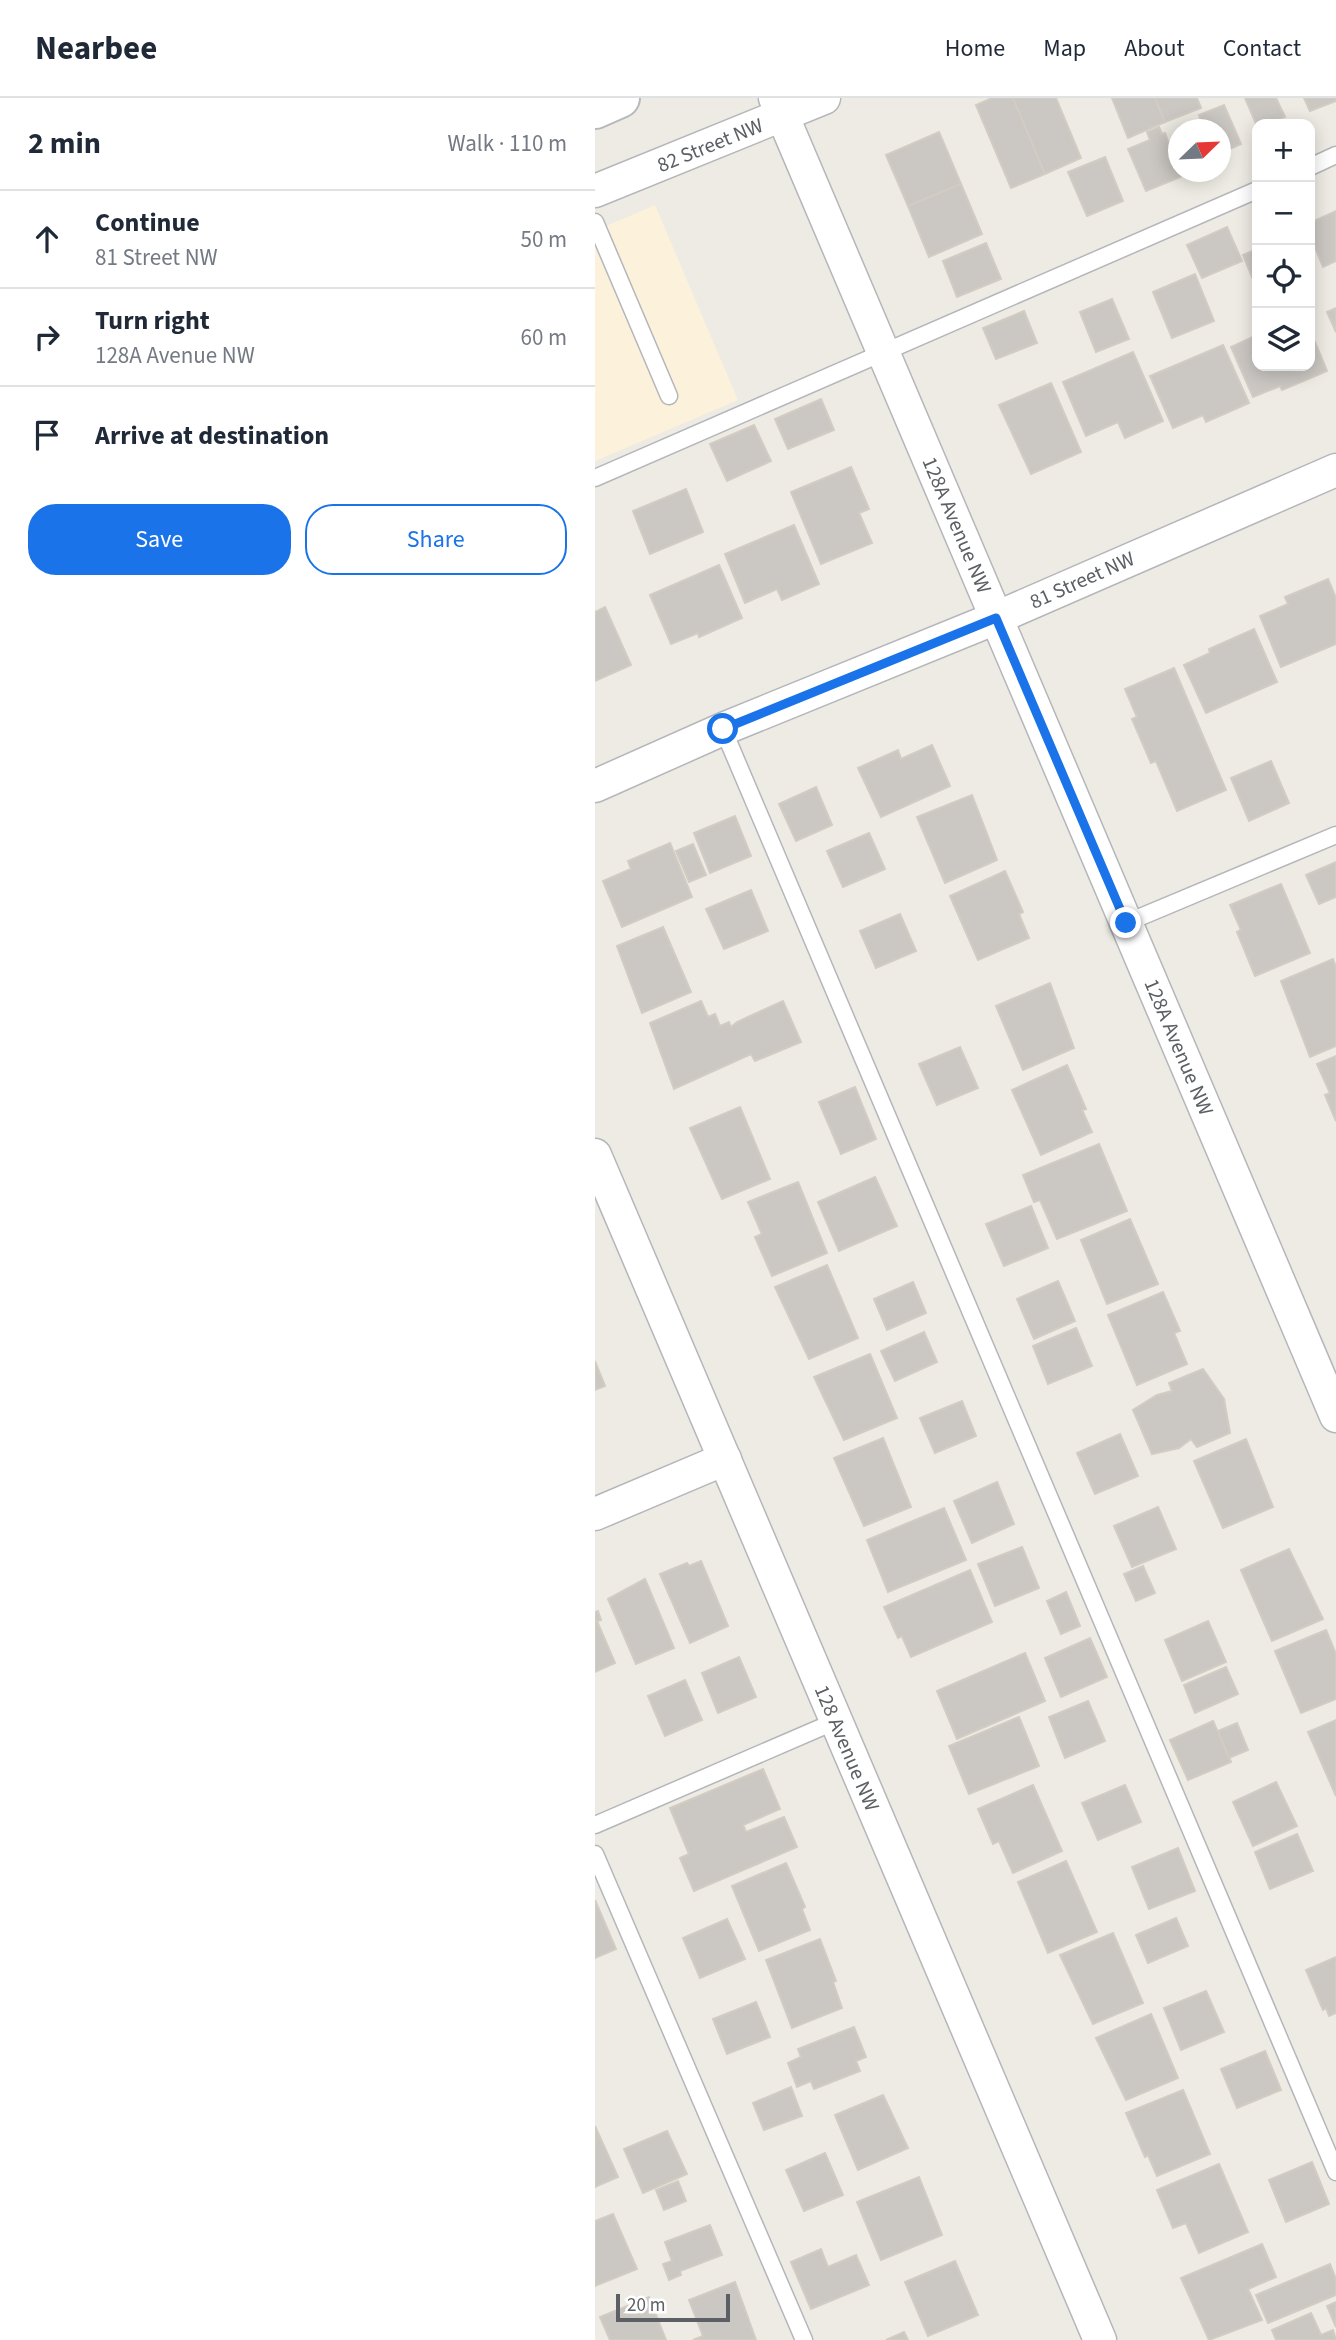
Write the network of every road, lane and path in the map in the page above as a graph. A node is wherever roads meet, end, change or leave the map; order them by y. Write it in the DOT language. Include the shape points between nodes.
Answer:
graph roads {
  1 [pos="619,98"];
  2 [pos="824,98"];
  3 [pos="778,107"];
  4 [pos="595,109"];
  5 [pos="1336,155"];
  6 [pos="1315,165"];
  7 [pos="595,191"];
  8 [pos="1252,192"];
  9 [pos="595,222"];
  10 [pos="885,353"];
  11 [pos="669,396"];
  12 [pos="1336,470"];
  13 [pos="595,478"];
  14 [pos="996,618"];
  15 [pos="723,729"];
  16 [pos="595,786"];
  17 [pos="1336,835"];
  18 [pos="1126,923"];
  19 [pos="595,1155"];
  20 [pos="1336,1416"];
  21 [pos="725,1459"];
  22 [pos="595,1514"];
  23 [pos="836,1721"];
  24 [pos="595,1825"];
  25 [pos="595,1854"];
  26 [pos="1336,2172"];
  27 [pos="804,2340"];
  28 [pos="1100,2340"];
  1 -- 4 [label="main road"];
  2 -- 3 [label="street, 82 Street NW"];
  3 -- 7 [label="street, 82 Street NW"];
  3 -- 10 [label="street, 128A Avenue NW"];
  5 -- 6 [label="lane"];
  8 -- 10 [label="lane"];
  9 -- 11 [label="lane"];
  10 -- 13 [label="lane"];
  10 -- 14 [label="street, 128A Avenue NW"];
  12 -- 14 [label="street, 81 Street NW"];
  14 -- 15 [label="street, 81 Street NW"];
  14 -- 18 [label="street, 128A Avenue NW"];
  15 -- 16 [label="street, 81 Street NW"];
  15 -- 26 [label="lane"];
  17 -- 18 [label="lane"];
  18 -- 20 [label="street, 128A Avenue NW"];
  19 -- 21 [label="street, 128 Avenue NW"];
  21 -- 22 [label="street"];
  21 -- 23 [label="street, 128 Avenue NW"];
  23 -- 24 [label="lane"];
  23 -- 28 [label="street, 128 Avenue NW"];
  25 -- 27 [label="lane"];
}
